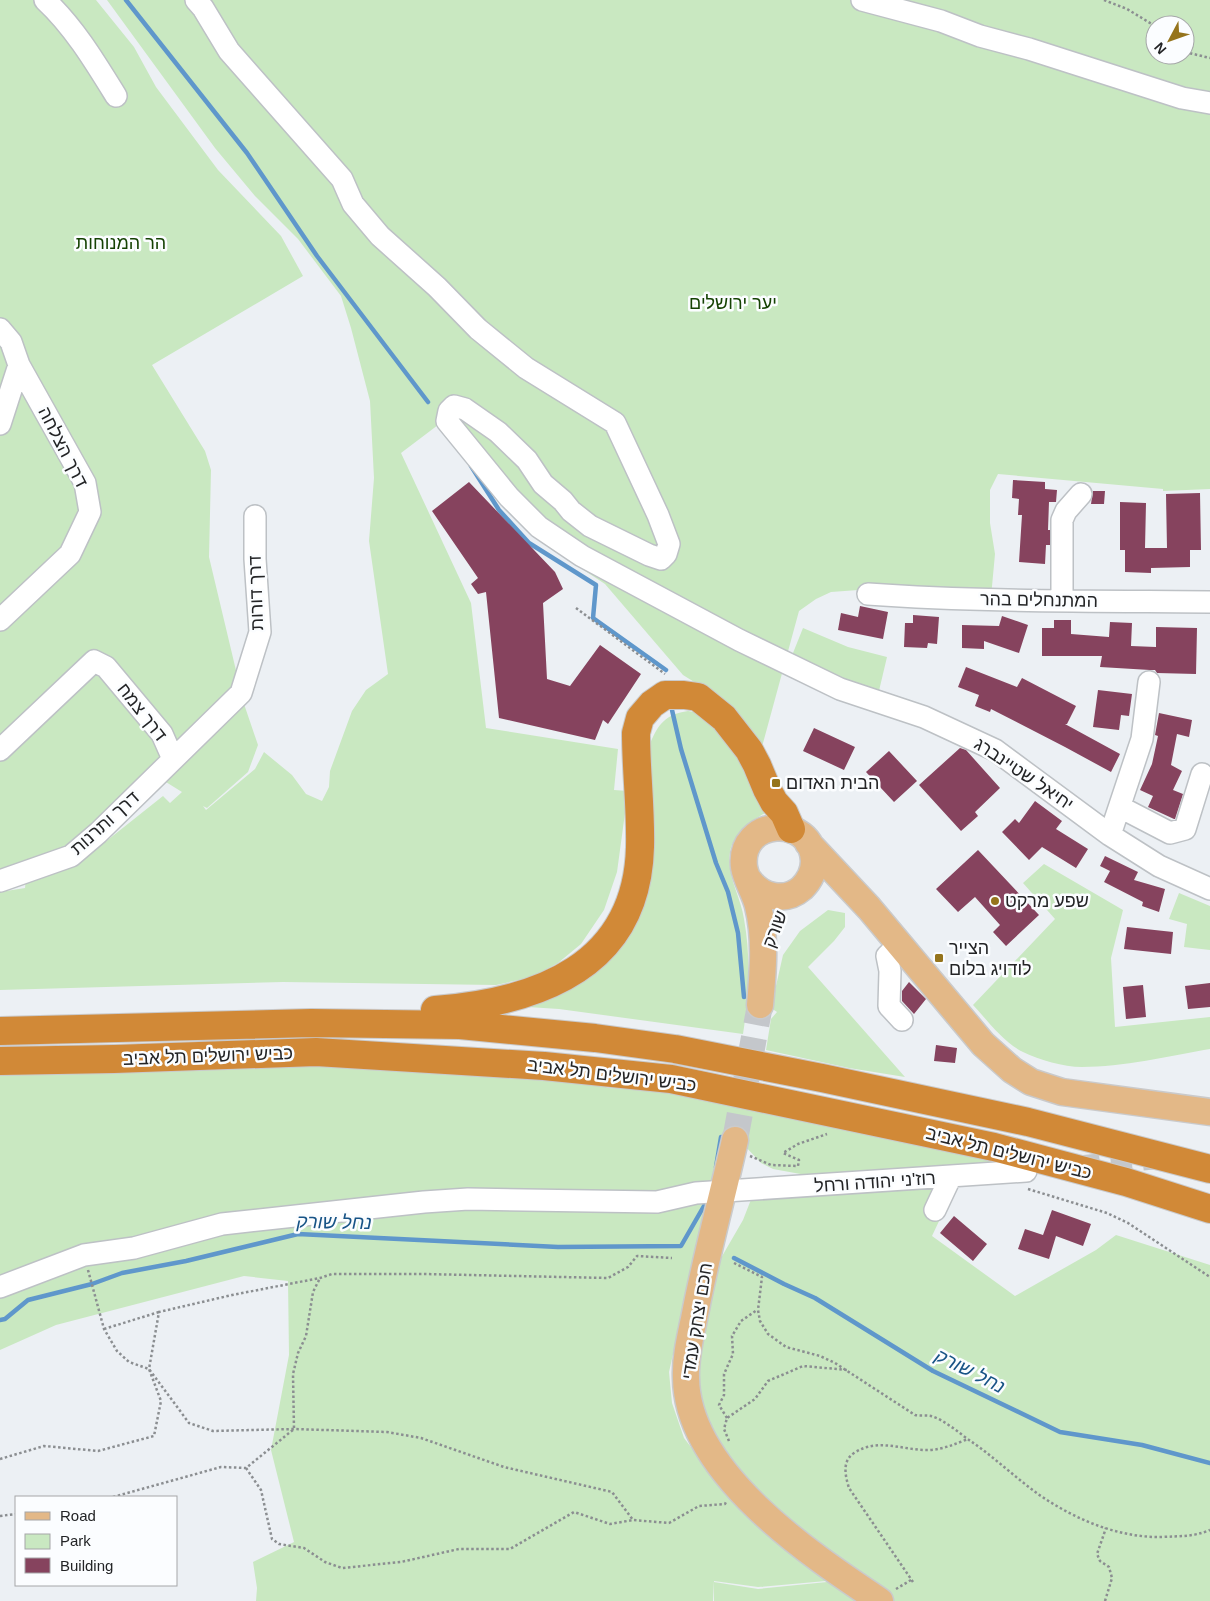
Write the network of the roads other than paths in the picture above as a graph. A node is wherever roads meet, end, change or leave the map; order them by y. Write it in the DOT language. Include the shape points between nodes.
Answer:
graph roads {
  1 [pos="45,0"];
  2 [pos="196,0"];
  3 [pos="862,0"];
  4 [pos="116,96"];
  5 [pos="1210,102"];
  6 [pos="0,329"];
  7 [pos="19,365"];
  8 [pos="0,424"];
  9 [pos="1081,494"];
  10 [pos="255,516"];
  11 [pos="868,594"];
  12 [pos="1062,601"];
  13 [pos="1210,602"];
  14 [pos="0,620"];
  15 [pos="1149,682"];
  16 [pos="640,718"];
  17 [pos="0,750"];
  18 [pos="173,759"];
  19 [pos="1042,765"];
  20 [pos="1019,766"];
  21 [pos="1202,774"];
  22 [pos="1120,806"];
  23 [pos="763,830"];
  24 [pos="1110,835"];
  25 [pos="799,836"];
  26 [pos="749,880"];
  27 [pos="0,881"];
  28 [pos="1210,889"];
  29 [pos="795,893"];
  30 [pos="868,908"];
  31 [pos="899,944"];
  32 [pos="763,966"];
  33 [pos="760,1005"];
  34 [pos="902,1020"];
  35 [pos="312,1023"];
  36 [pos="0,1030"];
  37 [pos="0,1061"];
  38 [pos="1210,1112"];
  39 [pos="734,1144"];
  40 [pos="1210,1169"];
  41 [pos="951,1176"];
  42 [pos="1027,1180"];
  43 [pos="723,1192"];
  44 [pos="1210,1209"];
  45 [pos="935,1210"];
  46 [pos="0,1287"];
  47 [pos="880,1601"];
  1 -- 4 [label="street" via="90,54"];
  2 -- 20 [label="street, יחיאל שטיינברג" via="229,52 342,179 354,204 380,236 478,329 526,368 615,423 669,544 666,554 660,559 590,526 543,484 528,460 498,432 465,409 454,406 447,421 509,497 539,526 582,556 731,635 840,689 960,732"];
  3 -- 5 [label="street" via="941,21 1182,98"];
  6 -- 7 [label="street, דרך הצלחה" via="11,342"];
  7 -- 8 [label="street"];
  7 -- 14 [label="street, דרך הצלחה" via="85,483 90,512 70,554"];
  9 -- 12 [label="street" via="1062,520"];
  10 -- 18 [label="street, דרך דורות" via="260,632 241,693"];
  11 -- 12 [label="street, המתנחלים בהר"];
  12 -- 13 [label="street, המתנחלים בהר"];
  15 -- 22 [label="street" via="1142,739"];
  16 -- 23 [label="street" via="647,718 674,702 694,703 713,715 746,755 758,776 768,808"];
  16 -- 25 [label="highway" via="665,695 698,697 724,718 748,750 774,802"];
  16 -- 35 [label="highway" via="636,733 640,848 636,876 620,925 605,945 566,977 506,999 467,1008"];
  17 -- 18 [label="street, דרך צמח" via="94,660 106,668 162,734"];
  18 -- 27 [label="street, דרך ותרנות" via="71,856"];
  19 -- 20 [label="street" via="1026,754"];
  20 -- 24 [label="street, יחיאל שטיינברג"];
  21 -- 22 [label="street" via="1185,829 1180,832 1170,833"];
  22 -- 24 [label="street"];
  23 -- 25 [label="main road" via="773,827"];
  23 -- 26 [label="main road" via="746,849 744,865"];
  24 -- 28 [label="street, יחיאל שטיינברג" via="1159,866"];
  25 -- 29 [label="main road" via="814,859 809,880"];
  25 -- 30 [label="main road"];
  26 -- 29 [label="main road" via="760,892 770,896"];
  26 -- 32 [label="main road" via="761,924"];
  29 -- 30 [label="main road" via="814,885 833,886 857,898"];
  29 -- 32 [label="main road, שורק" via="775,921"];
  30 -- 31 [label="main road"];
  31 -- 34 [label="street" via="887,956 889,1006"];
  31 -- 38 [label="main road" via="983,1044 1031,1082 1075,1094"];
  32 -- 33 [label="main road"];
  35 -- 36 [label="highway, כביש ירושלים תל אביב"];
  35 -- 40 [label="highway, כביש ירושלים תל אביב" via="460,1025 675,1049 1028,1122"];
  37 -- 44 [label="highway, כביש ירושלים תל אביב" via="316,1052 544,1066 671,1079 994,1147 1126,1182"];
  39 -- 43 [label="main road, חכם יצחק עמדי"];
  41 -- 42 [label="street, רוז'ני יהודה ורחל"];
  41 -- 43 [label="street, רוז'ני יהודה ורחל"];
  41 -- 45 [label="street"];
  43 -- 46 [label="street, רוז'ני יהודה ורחל" via="696,1193 657,1202 468,1199 222,1224 134,1248 84,1255"];
  43 -- 47 [label="main road, חכם יצחק עמדי" via="700,1285 686,1377 693,1415 716,1461 740,1491 788,1534"];
}
